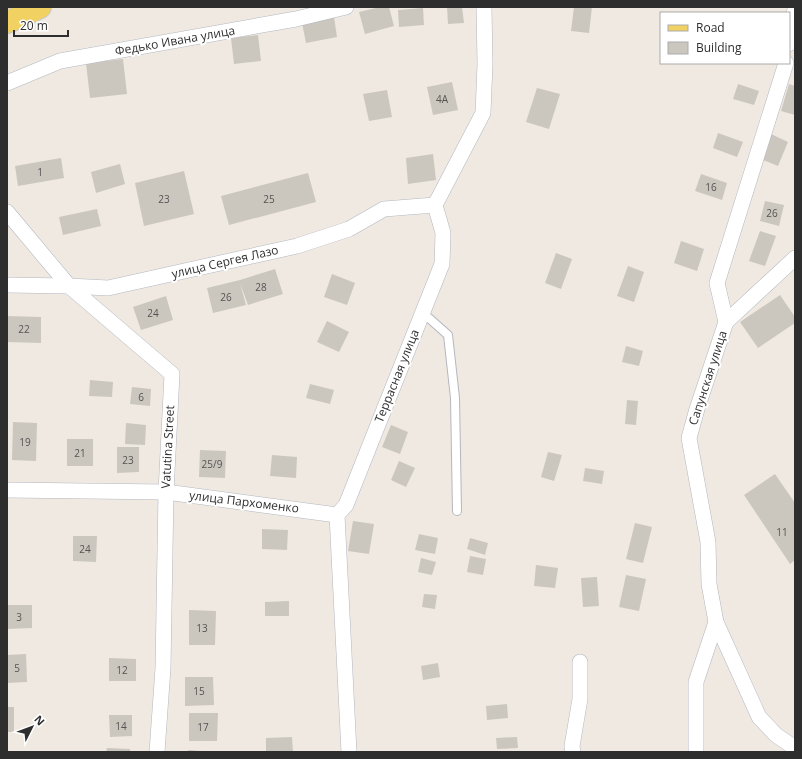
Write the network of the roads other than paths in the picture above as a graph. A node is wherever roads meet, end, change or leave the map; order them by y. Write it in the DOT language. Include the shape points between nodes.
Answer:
graph roads {
  1 [pos="40,7"];
  2 [pos="346,7"];
  3 [pos="484,7"];
  4 [pos="795,9"];
  5 [pos="7,22"];
  6 [pos="790,38"];
  7 [pos="786,64"];
  8 [pos="7,83"];
  9 [pos="435,205"];
  10 [pos="7,212"];
  11 [pos="795,258"];
  12 [pos="7,285"];
  13 [pos="69,286"];
  14 [pos="422,312"];
  15 [pos="726,322"];
  16 [pos="7,490"];
  17 [pos="166,492"];
  18 [pos="457,511"];
  19 [pos="337,515"];
  20 [pos="716,622"];
  21 [pos="580,662"];
  22 [pos="795,748"];
  23 [pos="157,752"];
  24 [pos="349,752"];
  25 [pos="573,752"];
  26 [pos="696,752"];
  1 -- 5 [label="main road"];
  2 -- 8 [label="street, Федько Ивана улица" via="296,19 60,61"];
  3 -- 9 [label="street" via="483,113"];
  4 -- 6 [label="street"];
  7 -- 15 [label="street, Сапунская улица" via="717,283"];
  9 -- 13 [label="street, улица Сергея Лазо" via="384,209 349,229 298,246 123,285 108,288"];
  9 -- 14 [label="street, Террасная улица" via="444,233 442,264"];
  10 -- 13 [label="street, Vatutina Street"];
  11 -- 15 [label="street"];
  12 -- 13 [label="street, улица Сергея Лазо"];
  13 -- 17 [label="street, Vatutina Street" via="172,374"];
  14 -- 18 [label="lane" via="448,336 455,398"];
  14 -- 19 [label="street, Террасная улица" via="346,505"];
  15 -- 20 [label="street, Сапунская улица" via="689,438 708,542 709,584"];
  16 -- 17 [label="street, улица Пархоменко"];
  17 -- 19 [label="street, улица Пархоменко"];
  17 -- 23 [label="street, Vatutina Street" via="163,668"];
  19 -- 24 [label="street"];
  20 -- 22 [label="street, Сапунская улица" via="759,717"];
  20 -- 26 [label="street" via="696,682"];
  21 -- 25 [label="street" via="580,699"];
}
